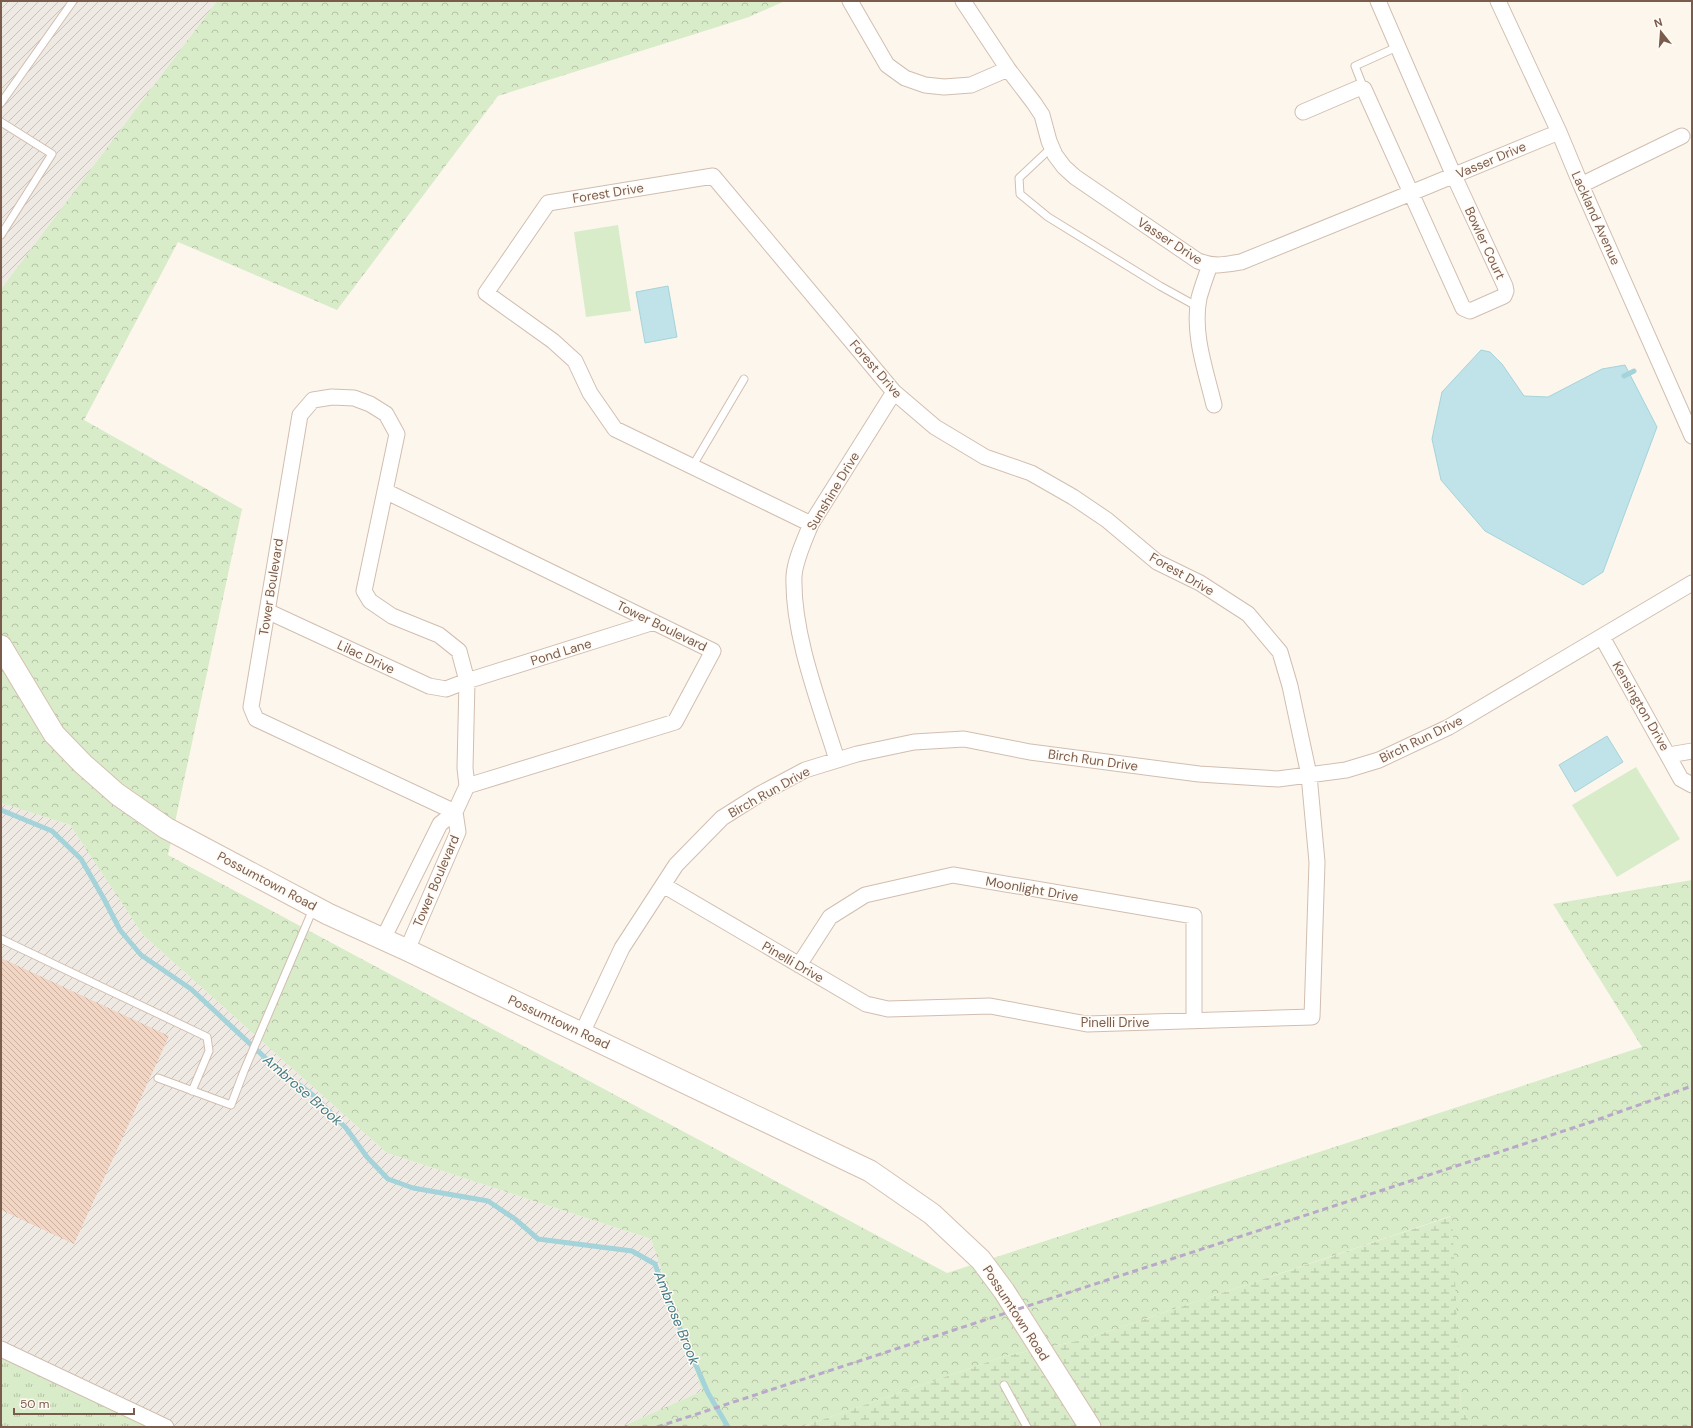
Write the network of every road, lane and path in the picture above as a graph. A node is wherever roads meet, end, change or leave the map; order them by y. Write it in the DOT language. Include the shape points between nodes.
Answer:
graph roads {
  1 [pos="73,1"];
  2 [pos="850,1"];
  3 [pos="964,1"];
  4 [pos="1378,1"];
  5 [pos="1498,1"];
  6 [pos="1398,47"];
  7 [pos="1008,69"];
  8 [pos="1364,89"];
  9 [pos="1,103"];
  10 [pos="1303,112"];
  11 [pos="1,122"];
  12 [pos="1559,132"];
  13 [pos="1682,136"];
  14 [pos="1052,147"];
  15 [pos="1454,176"];
  16 [pos="1581,185"];
  17 [pos="1411,193"];
  18 [pos="1,235"];
  19 [pos="1210,265"];
  20 [pos="1198,308"];
  21 [pos="744,379"];
  22 [pos="894,392"];
  23 [pos="1214,405"];
  24 [pos="1692,436"];
  25 [pos="692,466"];
  26 [pos="385,491"];
  27 [pos="811,524"];
  28 [pos="1692,583"];
  29 [pos="267,611"];
  30 [pos="654,622"];
  31 [pos="1602,637"];
  32 [pos="1,646"];
  33 [pos="467,681"];
  34 [pos="1692,751"];
  35 [pos="1669,755"];
  36 [pos="837,760"];
  37 [pos="1309,775"];
  38 [pos="1692,785"];
  39 [pos="467,786"];
  40 [pos="455,812"];
  41 [pos="663,885"];
  42 [pos="314,907"];
  43 [pos="1,939"];
  44 [pos="383,939"];
  45 [pos="407,950"];
  46 [pos="799,965"];
  47 [pos="1194,1020"];
  48 [pos="582,1033"];
  49 [pos="158,1078"];
  50 [pos="192,1091"];
  51 [pos="1,1349"];
  52 [pos="1004,1385"];
  53 [pos="166,1427"];
  54 [pos="1027,1427"];
  55 [pos="1090,1427"];
  1 -- 9 [label="lane"];
  2 -- 7 [label="street" via="887,65 905,78 925,85 944,87 972,85"];
  3 -- 7 [label="street, Vasser Drive"];
  4 -- 6 [label="street, Bowler Court"];
  5 -- 12 [label="street, Lackland Avenue"];
  6 -- 8 [label="lane" via="1355,66"];
  6 -- 15 [label="street, Bowler Court"];
  7 -- 14 [label="street, Vasser Drive" via="1042,115"];
  8 -- 10 [label="street" via="1359,88"];
  8 -- 17 [label="street, Bowler Court"];
  11 -- 18 [label="lane" via="52,154"];
  12 -- 15 [label="street, Vasser Drive"];
  12 -- 16 [label="street, Lackland Avenue"];
  13 -- 16 [label="street"];
  14 -- 19 [label="street, Vasser Drive" via="1064,167 1075,177 1198,261"];
  14 -- 20 [label="lane" via="1019,178 1020,194 1048,217"];
  15 -- 17 [label="street, Vasser Drive"];
  15 -- 17 [label="street, Bowler Court" via="1506,289 1502,297 1470,311 1462,306"];
  16 -- 24 [label="street, Lackland Avenue"];
  17 -- 19 [label="street, Vasser Drive" via="1241,262"];
  19 -- 20 [label="street"];
  20 -- 23 [label="street" via="1198,341"];
  21 -- 25 [label="lane"];
  22 -- 25 [label="street, Forest Drive" via="713,176 548,203 486,293 553,341 575,361 590,393 615,429"];
  22 -- 27 [label="street, Sunshine Drive"];
  22 -- 37 [label="street, Forest Drive" via="935,427 985,457 1031,473 1073,497 1107,520 1157,562 1200,583 1248,614 1280,652"];
  25 -- 27 [label="street"];
  26 -- 29 [label="street, Tower Boulevard" via="397,434 386,414 354,398 332,397 313,400 300,415"];
  26 -- 30 [label="street, Tower Boulevard"];
  26 -- 33 [label="street, Tower Boulevard" via="364,591 370,601 392,616 439,635 459,651"];
  27 -- 36 [label="street, Sunshine Drive" via="794,575 796,620"];
  28 -- 31 [label="street, Birch Run Drive"];
  29 -- 33 [label="street, Lilac Drive" via="429,686 446,689"];
  29 -- 40 [label="street, Tower Boulevard" via="252,707 256,719"];
  30 -- 33 [label="street, Pond Lane"];
  30 -- 39 [label="street, Tower Boulevard" via="713,651 675,722"];
  31 -- 35 [label="street, Kensington Drive"];
  31 -- 37 [label="street, Birch Run Drive" via="1449,727 1380,760 1346,770"];
  32 -- 42 [label="main road, Possumtown Road" via="54,734 82,764 117,794 166,828"];
  33 -- 39 [label="street, Tower Boulevard"];
  34 -- 35 [label="street, Kensington Drive"];
  35 -- 38 [label="street" via="1681,778"];
  36 -- 37 [label="street, Birch Run Drive" via="914,742 964,738 1030,752 1199,774 1278,779"];
  36 -- 41 [label="street, Birch Run Drive" via="805,770 722,818 676,865"];
  37 -- 47 [label="street, Pinelli Drive" via="1317,862 1312,1016"];
  39 -- 40 [label="street, Tower Boulevard"];
  40 -- 44 [label="street, Tower Boulevard" via="440,824"];
  40 -- 45 [label="street, Tower Boulevard" via="458,832"];
  41 -- 46 [label="street, Pinelli Drive"];
  41 -- 48 [label="street, Birch Run Drive" via="622,948"];
  42 -- 44 [label="main road, Possumtown Road"];
  42 -- 50 [label="lane" via="231,1105"];
  43 -- 50 [label="lane" via="207,1037 209,1051"];
  44 -- 45 [label="main road, Possumtown Road"];
  45 -- 48 [label="main road, Possumtown Road"];
  46 -- 47 [label="street, Pinelli Drive" via="866,1004 888,1009 990,1006 1087,1024"];
  46 -- 47 [label="street, Moonlight Drive" via="830,918 865,896 953,875 1194,916"];
  48 -- 55 [label="main road, Possumtown Road" via="870,1171 932,1214 981,1260 1004,1291"];
  49 -- 50 [label="lane"];
  51 -- 53 [label="street"];
  52 -- 54 [label="lane"];
}
